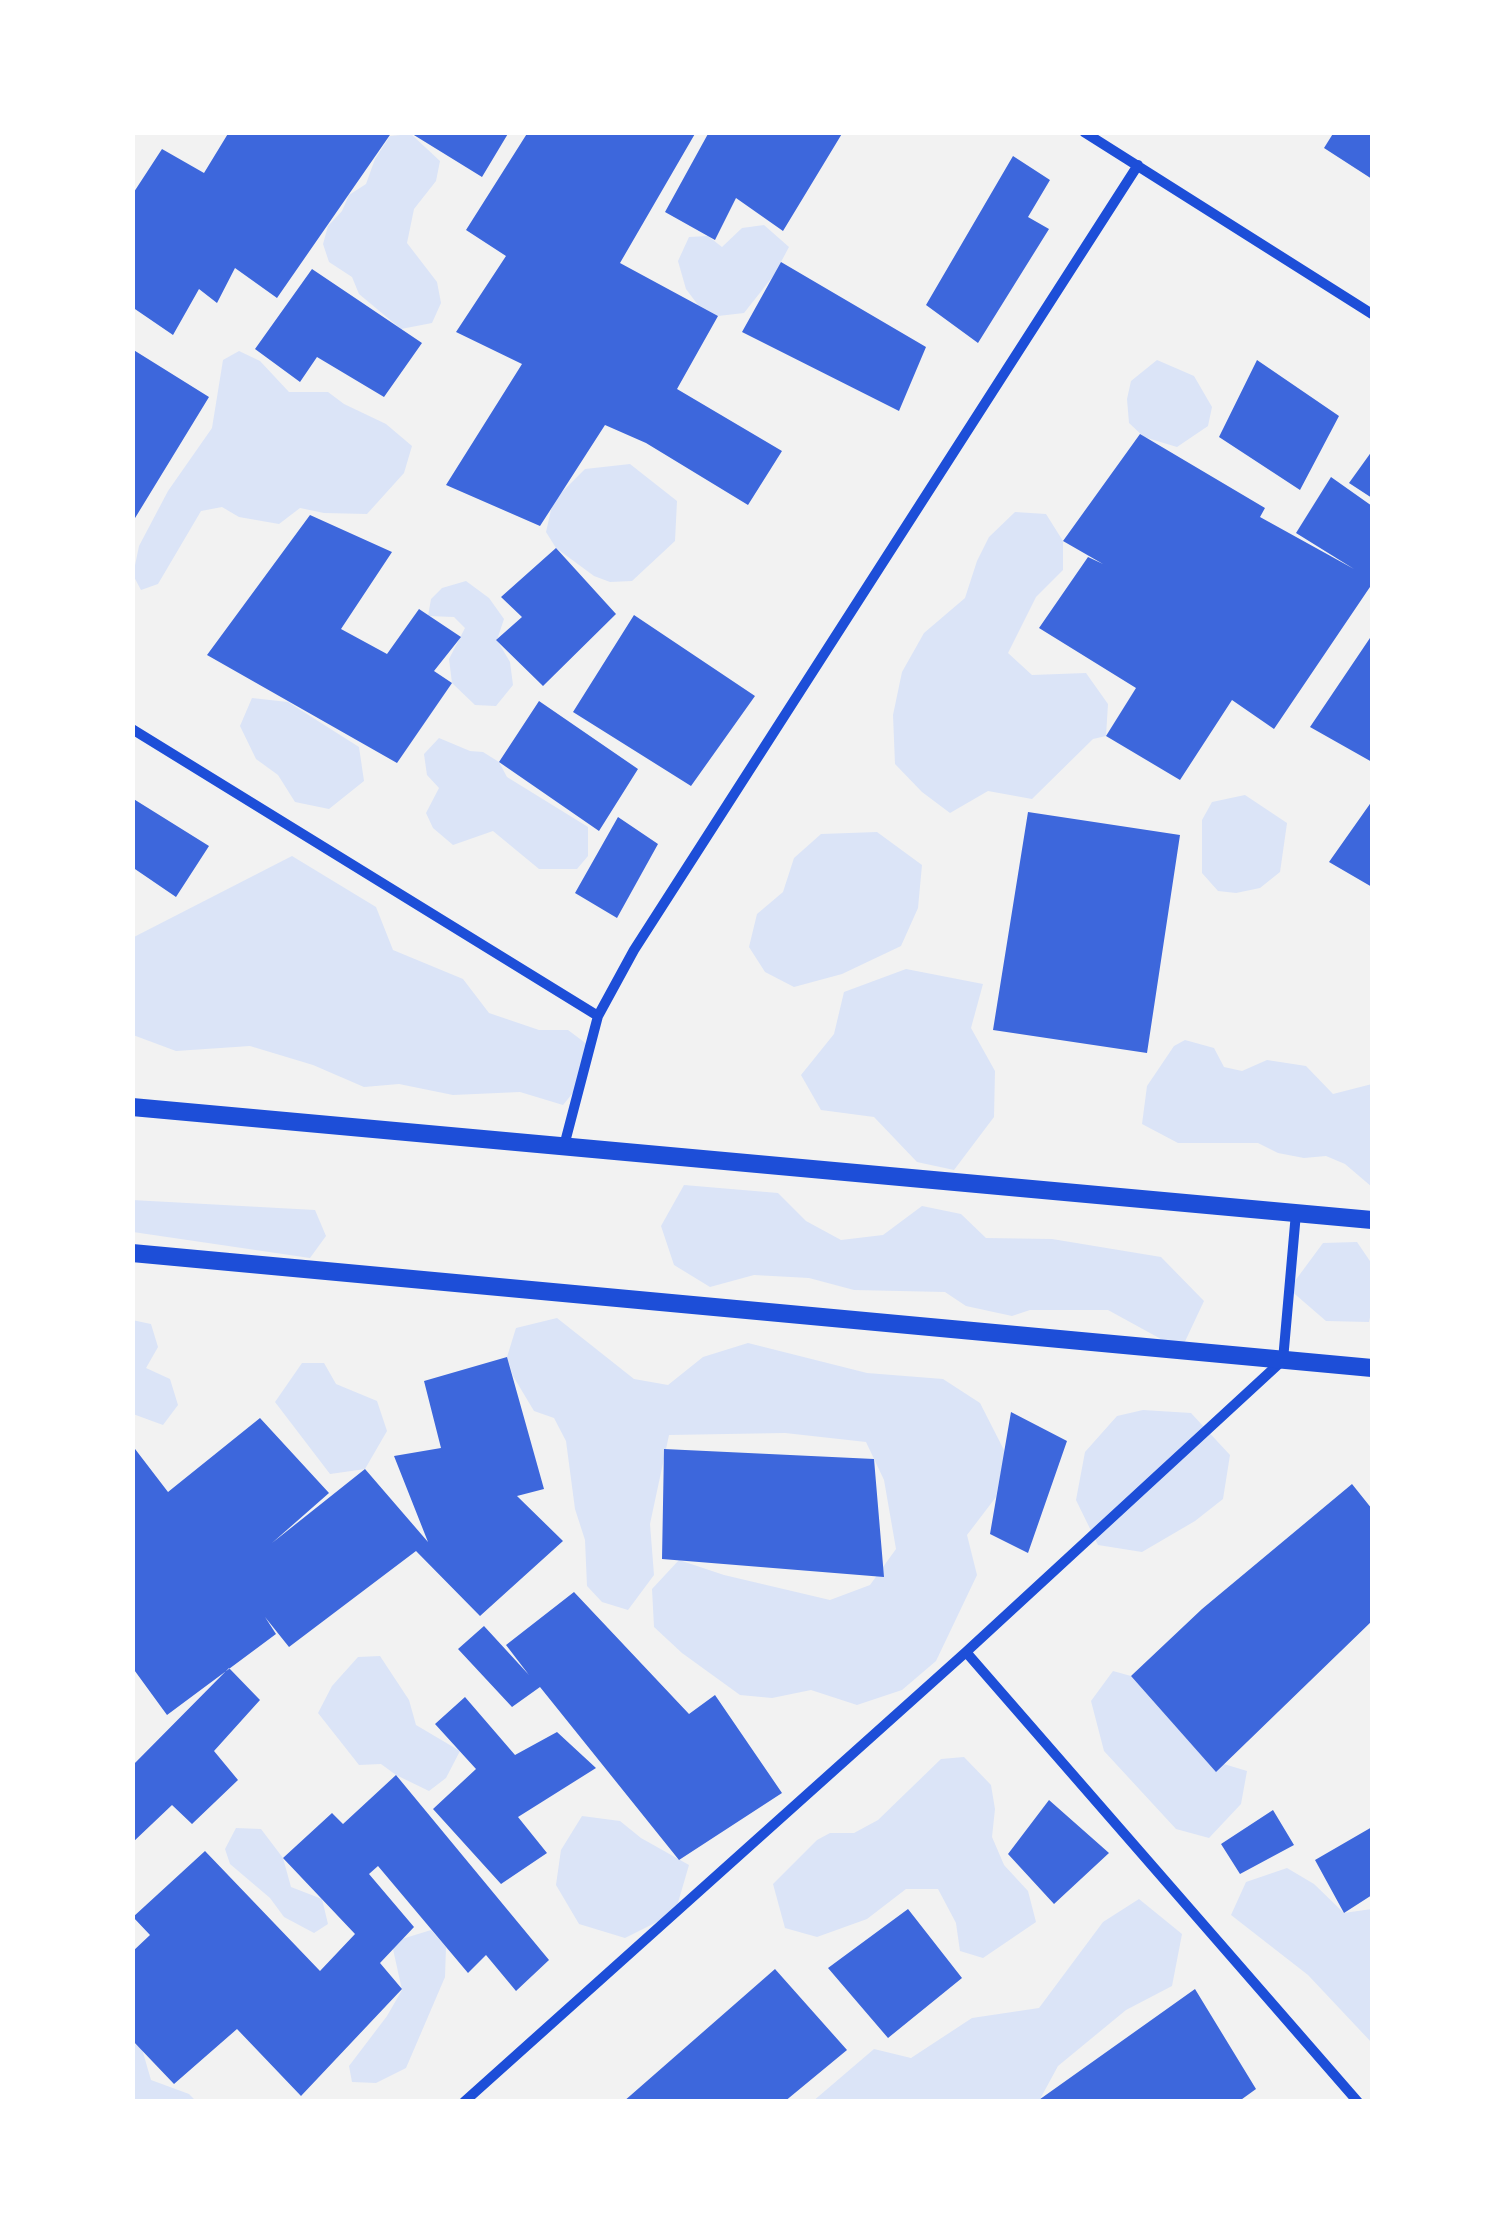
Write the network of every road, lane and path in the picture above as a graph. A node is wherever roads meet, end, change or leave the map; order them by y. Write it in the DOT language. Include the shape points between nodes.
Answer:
graph roads {
  1 [pos="1084,132"];
  2 [pos="1138,165"];
  3 [pos="1372,314"];
  4 [pos="132,729"];
  5 [pos="598,1016"];
  6 [pos="132,1108"];
  7 [pos="564,1146"];
  8 [pos="1296,1213"];
  9 [pos="1372,1220"];
  10 [pos="132,1252"];
  11 [pos="1282,1360"];
  12 [pos="1372,1368"];
  13 [pos="966,1652"];
  14 [pos="464,2102"];
  15 [pos="1358,2102"];
  1 -- 2 [label="street"];
  2 -- 3 [label="street"];
  2 -- 5 [label="street"];
  4 -- 5 [label="street"];
  5 -- 7 [label="street"];
  6 -- 7 [label="street"];
  7 -- 8 [label="street"];
  8 -- 9 [label="street"];
  8 -- 11 [label="street"];
  10 -- 11 [label="street"];
  11 -- 12 [label="street"];
  11 -- 13 [label="street"];
  13 -- 14 [label="street"];
  13 -- 15 [label="street"];
}
